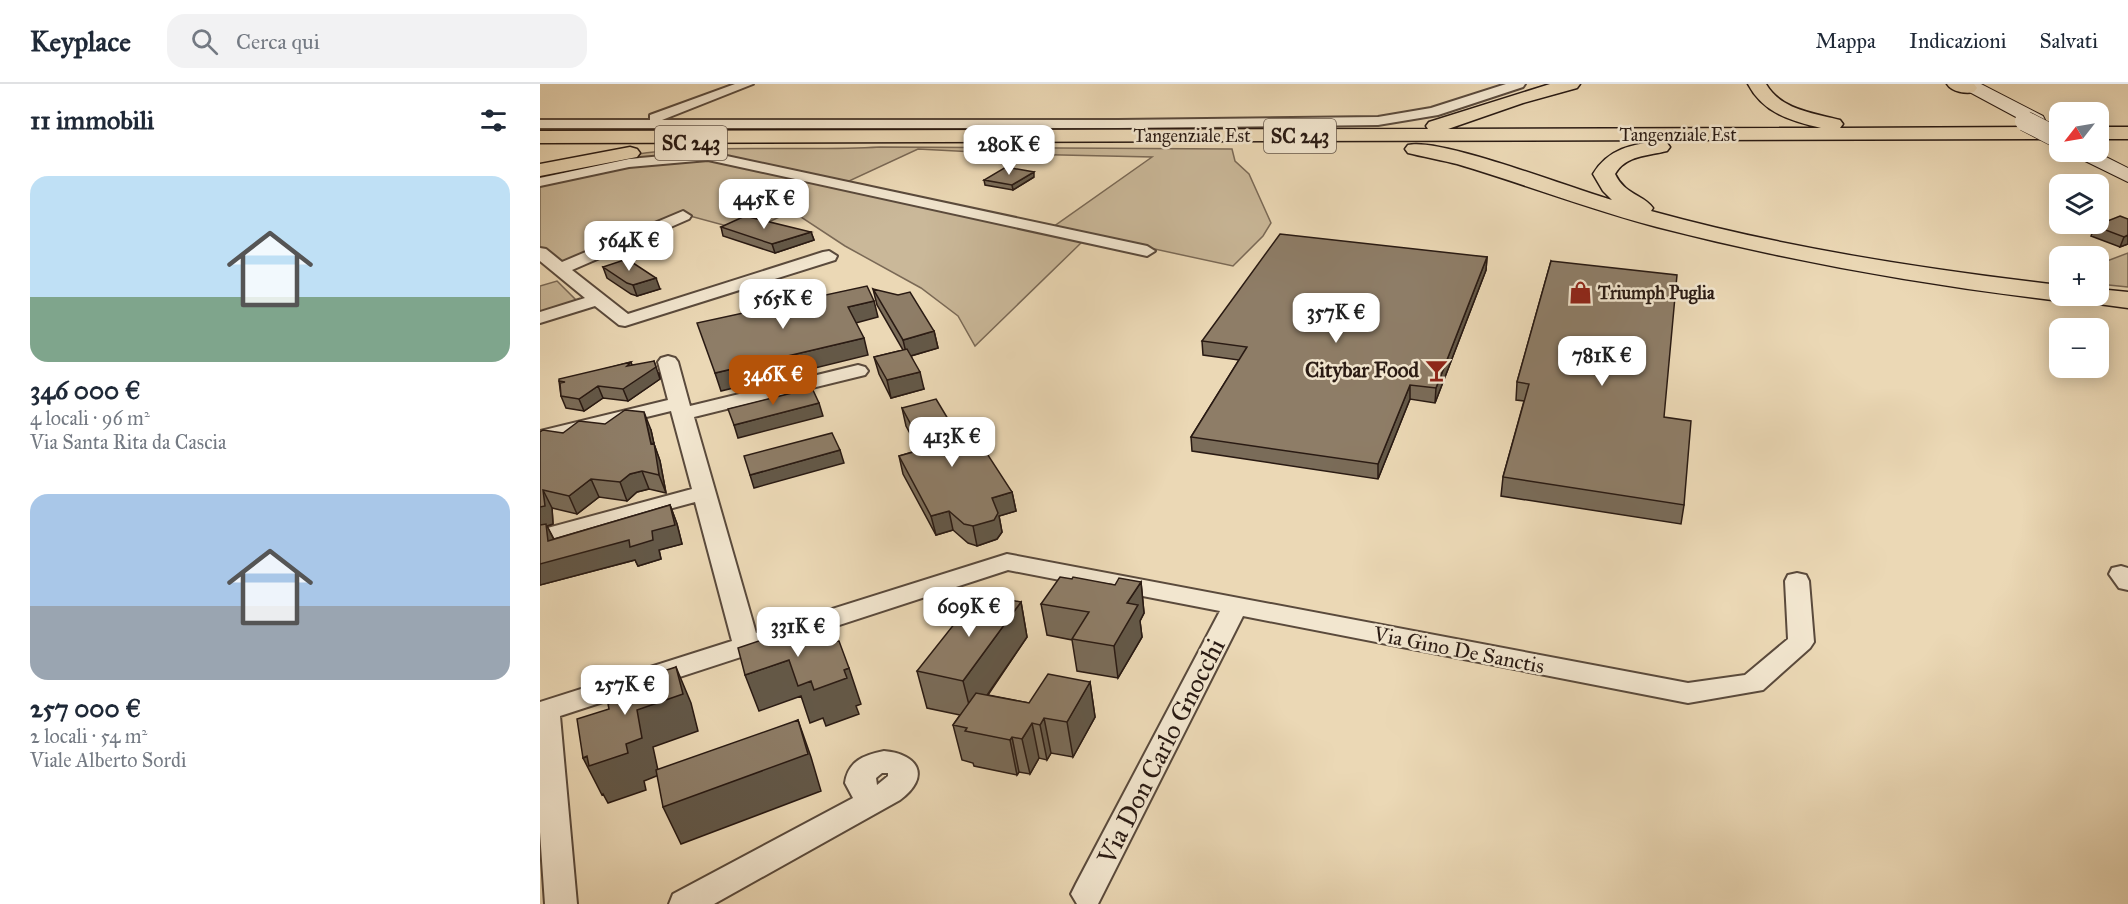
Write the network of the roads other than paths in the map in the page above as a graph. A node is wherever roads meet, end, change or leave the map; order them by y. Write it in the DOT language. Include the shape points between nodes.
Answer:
graph roads {
  1 [pos="747,84"];
  2 [pos="1519,84"];
  3 [pos="1571,84"];
  4 [pos="1757,84"];
  5 [pos="1963,85"];
  6 [pos="2031,120"];
  7 [pos="540,124"];
  8 [pos="640,124"];
  9 [pos="2049,127"];
  10 [pos="2049,132"];
  11 [pos="2049,132"];
  12 [pos="2049,133"];
  13 [pos="2128,133"];
  14 [pos="540,137"];
  15 [pos="1237,139"];
  16 [pos="2109,140"];
  17 [pos="2049,141"];
  18 [pos="2128,142"];
  19 [pos="540,143"];
  20 [pos="842,143"];
  21 [pos="1753,143"];
  22 [pos="2109,143"];
  23 [pos="2109,153"];
  24 [pos="2109,157"];
  25 [pos="2128,167"];
  26 [pos="540,170"];
  27 [pos="2128,176"];
  28 [pos="540,182"];
  29 [pos="683,216"];
  30 [pos="1147,251"];
  31 [pos="540,254"];
  32 [pos="829,255"];
  33 [pos="560,269"];
  34 [pos="2049,285"];
  35 [pos="2049,291"];
  36 [pos="2109,291"];
  37 [pos="2128,293"];
  38 [pos="2109,298"];
  39 [pos="598,299"];
  40 [pos="2128,300"];
  41 [pos="540,318"];
  42 [pos="668,362"];
  43 [pos="858,371"];
  44 [pos="681,409"];
  45 [pos="540,437"];
  46 [pos="705,492"];
  47 [pos="540,537"];
  48 [pos="1797,581"];
  49 [pos="1235,607"];
  50 [pos="747,646"];
  51 [pos="543,711"];
  52 [pos="875,799"];
  53 [pos="1087,894"];
  54 [pos="561,904"];
  55 [pos="686,904"];
  1 -- 8 [label="street"];
  2 -- 8 [label="street" via="1433,112 1378,121"];
  3 -- 15 [label="highway" via="1428,128"];
  4 -- 11 [label="highway" via="1761,95 1797,114 1864,129"];
  5 -- 6 [label="main road"];
  6 -- 9 [label="main road"];
  6 -- 12 [label="main road, bridge"];
  7 -- 8 [label="street"];
  10 -- 15 [label="highway, Tangenziale Est / SC 243"];
  13 -- 16 [label="highway"];
  14 -- 15 [label="highway, Tangenziale Est / SC 243"];
  15 -- 20 [label="highway, Tangenziale Est"];
  15 -- 21 [label="highway, Tangenziale Est"];
  15 -- 35 [label="highway" via="1251,145 1384,146 1427,151 1607,206 1737,239 1923,274"];
  17 -- 21 [label="highway, Tangenziale Est"];
  18 -- 22 [label="highway"];
  19 -- 20 [label="highway, Tangenziale Est / SC 243"];
  20 -- 26 [label="highway" via="676,148"];
  21 -- 34 [label="highway" via="1654,148 1616,158 1604,174 1609,187 1622,198 1683,221 1870,259"];
  23 -- 25 [label="main road"];
  24 -- 27 [label="main road"];
  28 -- 30 [label="street" via="629,163 708,156"];
  29 -- 33 [label="street"];
  31 -- 33 [label="street"];
  32 -- 39 [label="street" via="625,321"];
  33 -- 39 [label="street"];
  36 -- 37 [label="highway"];
  38 -- 40 [label="highway"];
  39 -- 41 [label="street"];
  42 -- 44 [label="street"];
  43 -- 44 [label="street"];
  44 -- 45 [label="street"];
  44 -- 46 [label="street"];
  46 -- 47 [label="street"];
  46 -- 50 [label="street"];
  48 -- 49 [label="street, Via Gino De Sanctis" via="1801,642 1753,683 1688,693"];
  49 -- 50 [label="street, Via Gino De Sanctis" via="1007,562"];
  49 -- 53 [label="street, Via Don Carlo Gnocchi"];
  50 -- 51 [label="street, Via Gino De Sanctis"];
  51 -- 54 [label="street"];
  52 -- 55 [label="street"];
}
